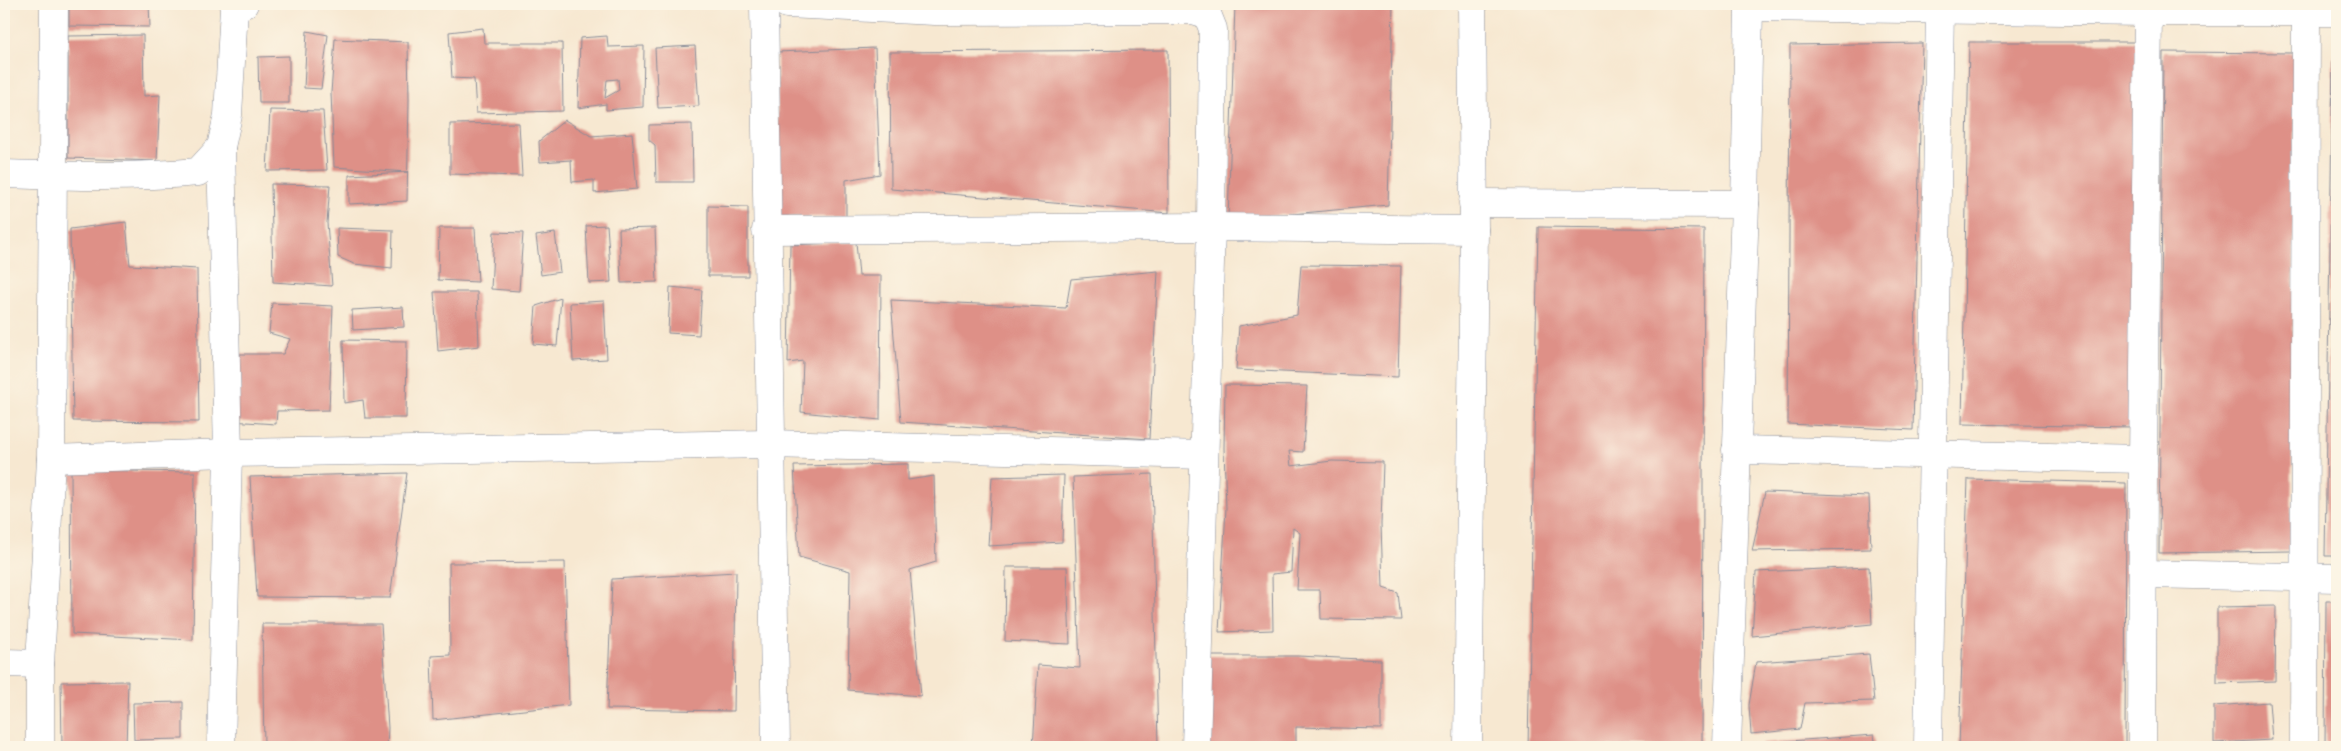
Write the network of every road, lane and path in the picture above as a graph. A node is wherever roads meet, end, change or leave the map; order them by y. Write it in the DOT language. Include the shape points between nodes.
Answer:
graph roads {
  1 [pos="54,4"];
  2 [pos="244,4"];
  3 [pos="764,4"];
  4 [pos="787,4"];
  5 [pos="1472,4"];
  6 [pos="1940,8"];
  7 [pos="2268,8"];
  8 [pos="2306,11"];
  9 [pos="2148,12"];
  10 [pos="2337,12"];
  11 [pos="221,147"];
  12 [pos="4,174"];
  13 [pos="54,176"];
  14 [pos="1473,203"];
  15 [pos="1745,204"];
  16 [pos="1211,227"];
  17 [pos="766,230"];
  18 [pos="1474,230"];
  19 [pos="770,444"];
  20 [pos="1736,450"];
  21 [pos="228,453"];
  22 [pos="1933,454"];
  23 [pos="1204,455"];
  24 [pos="51,459"];
  25 [pos="2143,459"];
  26 [pos="2144,574"];
  27 [pos="2306,578"];
  28 [pos="2337,578"];
  29 [pos="4,663"];
  30 [pos="40,664"];
  31 [pos="40,747"];
  32 [pos="221,747"];
  33 [pos="776,747"];
  34 [pos="1196,747"];
  35 [pos="1468,747"];
  36 [pos="1727,747"];
  37 [pos="1928,747"];
  38 [pos="2142,747"];
  39 [pos="2304,747"];
  1 -- 13 [label="street"];
  2 -- 11 [label="street" via="234,8 228,115"];
  3 -- 17 [label="street"];
  4 -- 16 [label="street" via="934,11 1193,10 1207,14 1213,29"];
  5 -- 14 [label="street"];
  6 -- 9 [label="street"];
  6 -- 15 [label="street" via="1749,7"];
  6 -- 22 [label="street"];
  7 -- 8 [label="street"];
  7 -- 9 [label="street"];
  8 -- 10 [label="street"];
  8 -- 27 [label="street"];
  9 -- 25 [label="street"];
  11 -- 13 [label="street" via="198,172"];
  11 -- 21 [label="street"];
  12 -- 13 [label="street"];
  13 -- 24 [label="street"];
  14 -- 15 [label="street"];
  14 -- 18 [label="street"];
  15 -- 20 [label="street"];
  16 -- 17 [label="street"];
  16 -- 18 [label="street"];
  16 -- 23 [label="street"];
  17 -- 19 [label="street"];
  18 -- 35 [label="street"];
  19 -- 21 [label="street"];
  19 -- 23 [label="street"];
  19 -- 33 [label="street"];
  20 -- 22 [label="street"];
  20 -- 36 [label="street"];
  21 -- 24 [label="street"];
  21 -- 32 [label="street"];
  22 -- 25 [label="street"];
  22 -- 37 [label="street"];
  23 -- 34 [label="street"];
  24 -- 30 [label="street"];
  25 -- 26 [label="street"];
  26 -- 27 [label="street"];
  26 -- 38 [label="street"];
  27 -- 28 [label="street"];
  27 -- 39 [label="street"];
  29 -- 30 [label="street"];
  30 -- 31 [label="street"];
}
